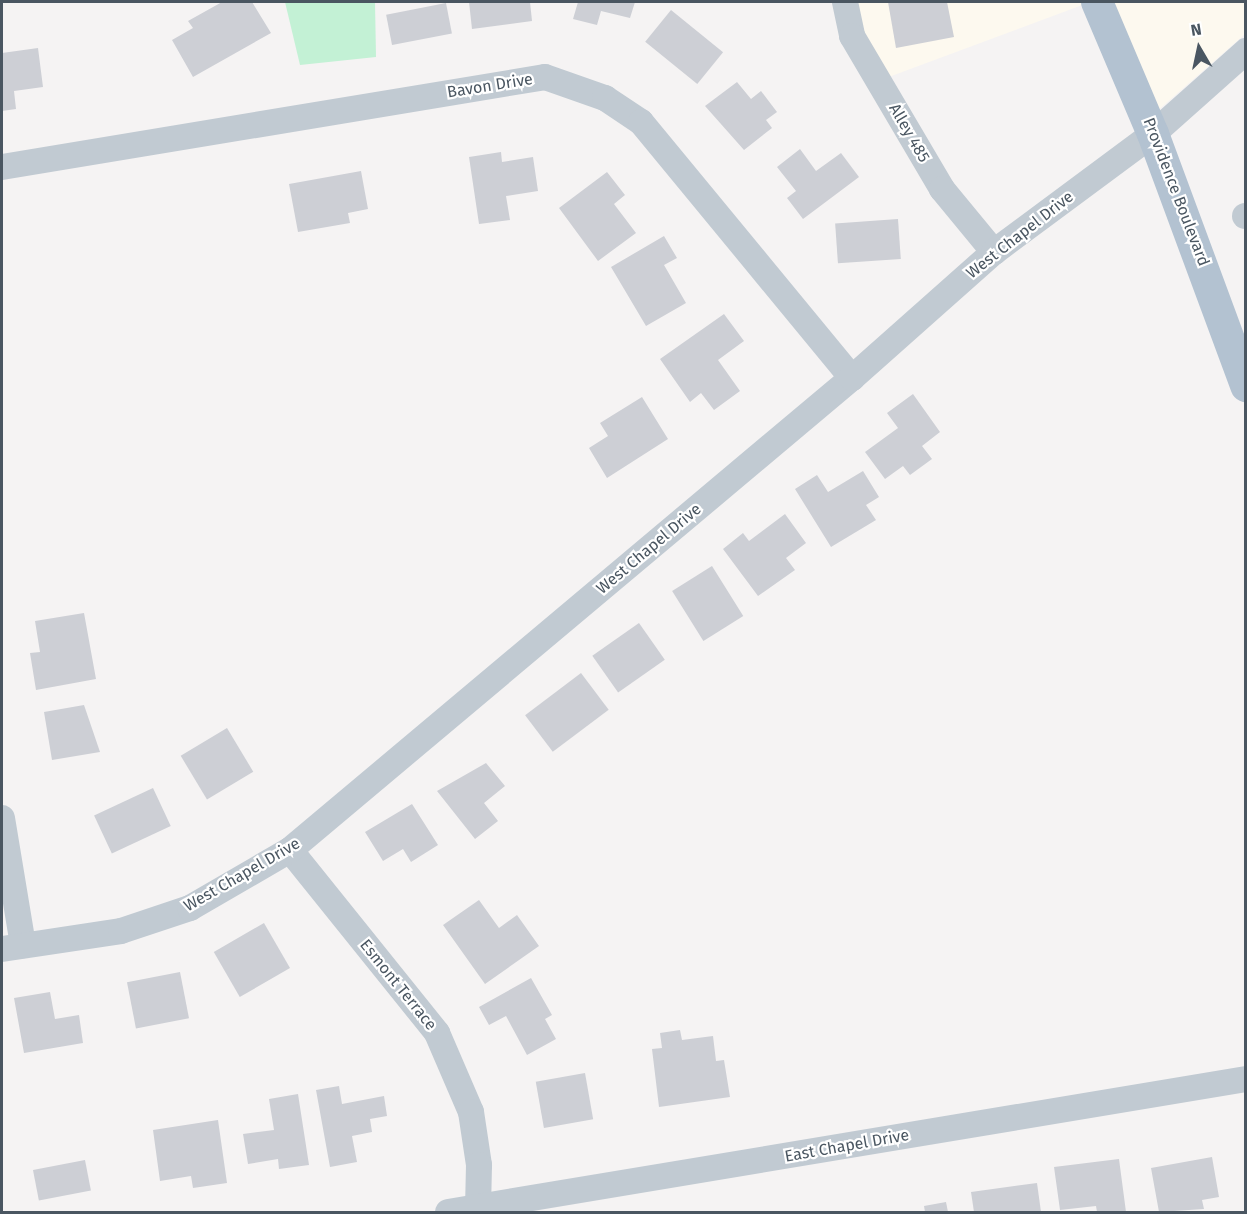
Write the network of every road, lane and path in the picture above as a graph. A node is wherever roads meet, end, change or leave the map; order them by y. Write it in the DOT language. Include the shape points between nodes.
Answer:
graph roads {
  1 [pos="845,2"];
  2 [pos="1097,2"];
  3 [pos="1245,51"];
  4 [pos="1154,134"];
  5 [pos="2,167"];
  6 [pos="994,252"];
  7 [pos="852,378"];
  8 [pos="1245,386"];
  9 [pos="2,818"];
  10 [pos="290,850"];
  11 [pos="12,947"];
  12 [pos="1245,1079"];
  13 [pos="478,1208"];
  14 [pos="448,1212"];
  1 -- 6 [label="street, Alley 485" via="852,36 942,189"];
  2 -- 4 [label="main road, Providence Boulevard"];
  3 -- 4 [label="street, West Chapel Drive"];
  4 -- 6 [label="street, West Chapel Drive"];
  4 -- 8 [label="main road, Providence Boulevard" via="1241,362"];
  5 -- 7 [label="street, Bavon Drive" via="545,77 605,98 641,122"];
  6 -- 7 [label="street, West Chapel Drive"];
  7 -- 10 [label="street, West Chapel Drive"];
  9 -- 11 [label="street"];
  10 -- 11 [label="street, West Chapel Drive" via="190,908 121,931"];
  10 -- 13 [label="street, Esmont Terrace" via="437,1033 471,1112 479,1166"];
  12 -- 13 [label="street, East Chapel Drive"];
  13 -- 14 [label="street, East Chapel Drive"];
}
